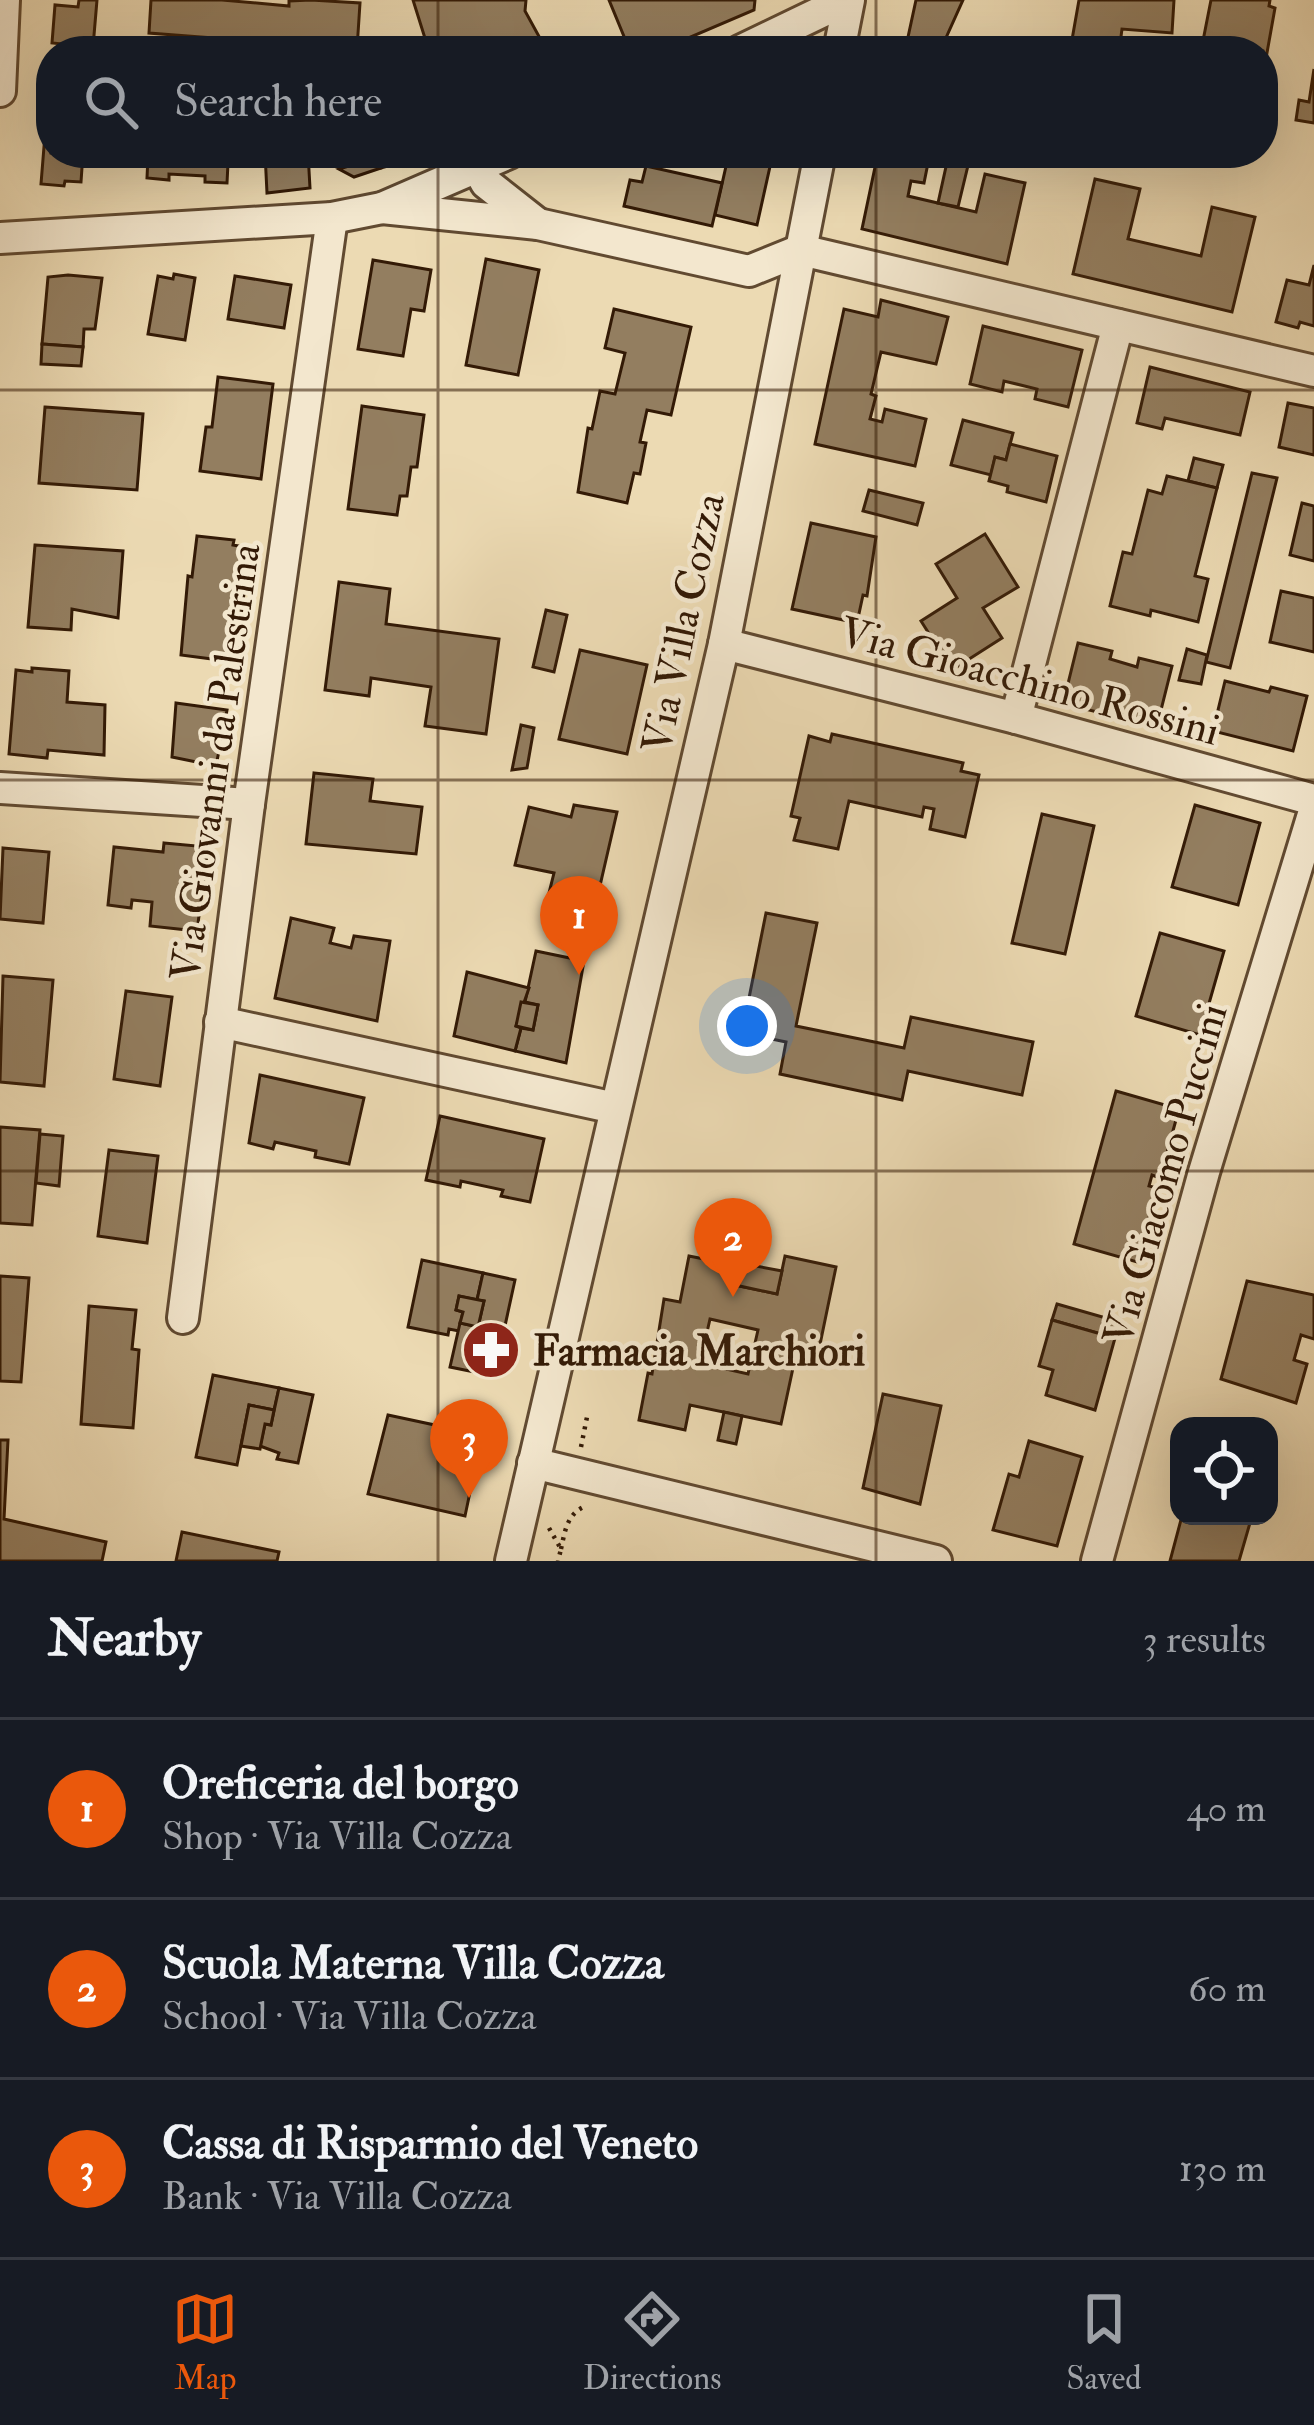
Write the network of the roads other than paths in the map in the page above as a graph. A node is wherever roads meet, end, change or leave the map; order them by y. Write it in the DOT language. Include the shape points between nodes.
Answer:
graph roads {
  1 [pos="4,0"];
  2 [pos="848,0"];
  3 [pos="772,36"];
  4 [pos="842,36"];
  5 [pos="1,47"];
  6 [pos="0,91"];
  7 [pos="475,168"];
  8 [pos="478,168"];
  9 [pos="817,168"];
  10 [pos="382,208"];
  11 [pos="332,218"];
  12 [pos="538,224"];
  13 [pos="0,238"];
  14 [pos="801,250"];
  15 [pos="1118,325"];
  16 [pos="1314,371"];
  17 [pos="724,644"];
  18 [pos="1016,718"];
  19 [pos="0,788"];
  20 [pos="1314,800"];
  21 [pos="248,804"];
  22 [pos="1314,811"];
  23 [pos="220,1022"];
  24 [pos="615,1108"];
  25 [pos="183,1318"];
  26 [pos="533,1462"];
  27 [pos="511,1561"];
  28 [pos="937,1561"];
  29 [pos="1097,1561"];
  1 -- 5 [label="street"];
  2 -- 3 [label="street"];
  2 -- 4 [label="street"];
  5 -- 6 [label="street"];
  7 -- 10 [label="street"];
  8 -- 12 [label="street"];
  9 -- 14 [label="street, Via Villa Cozza"];
  10 -- 11 [label="street"];
  10 -- 12 [label="street"];
  11 -- 13 [label="street"];
  11 -- 21 [label="street, Via Giovanni da Palestrina"];
  12 -- 14 [label="street" via="749,271"];
  14 -- 15 [label="street"];
  14 -- 17 [label="street, Via Villa Cozza"];
  15 -- 16 [label="street"];
  15 -- 18 [label="street"];
  17 -- 18 [label="street, Via Gioacchino Rossini"];
  17 -- 24 [label="street, Via Villa Cozza"];
  18 -- 20 [label="street, Via Gioacchino Rossini"];
  19 -- 21 [label="street"];
  21 -- 23 [label="street, Via Giovanni da Palestrina"];
  22 -- 29 [label="street, Via Giacomo Puccini"];
  23 -- 24 [label="street"];
  23 -- 25 [label="street, Via Giovanni da Palestrina"];
  24 -- 26 [label="street, Via Villa Cozza"];
  26 -- 27 [label="street, Via Villa Cozza"];
  26 -- 28 [label="street"];
}
